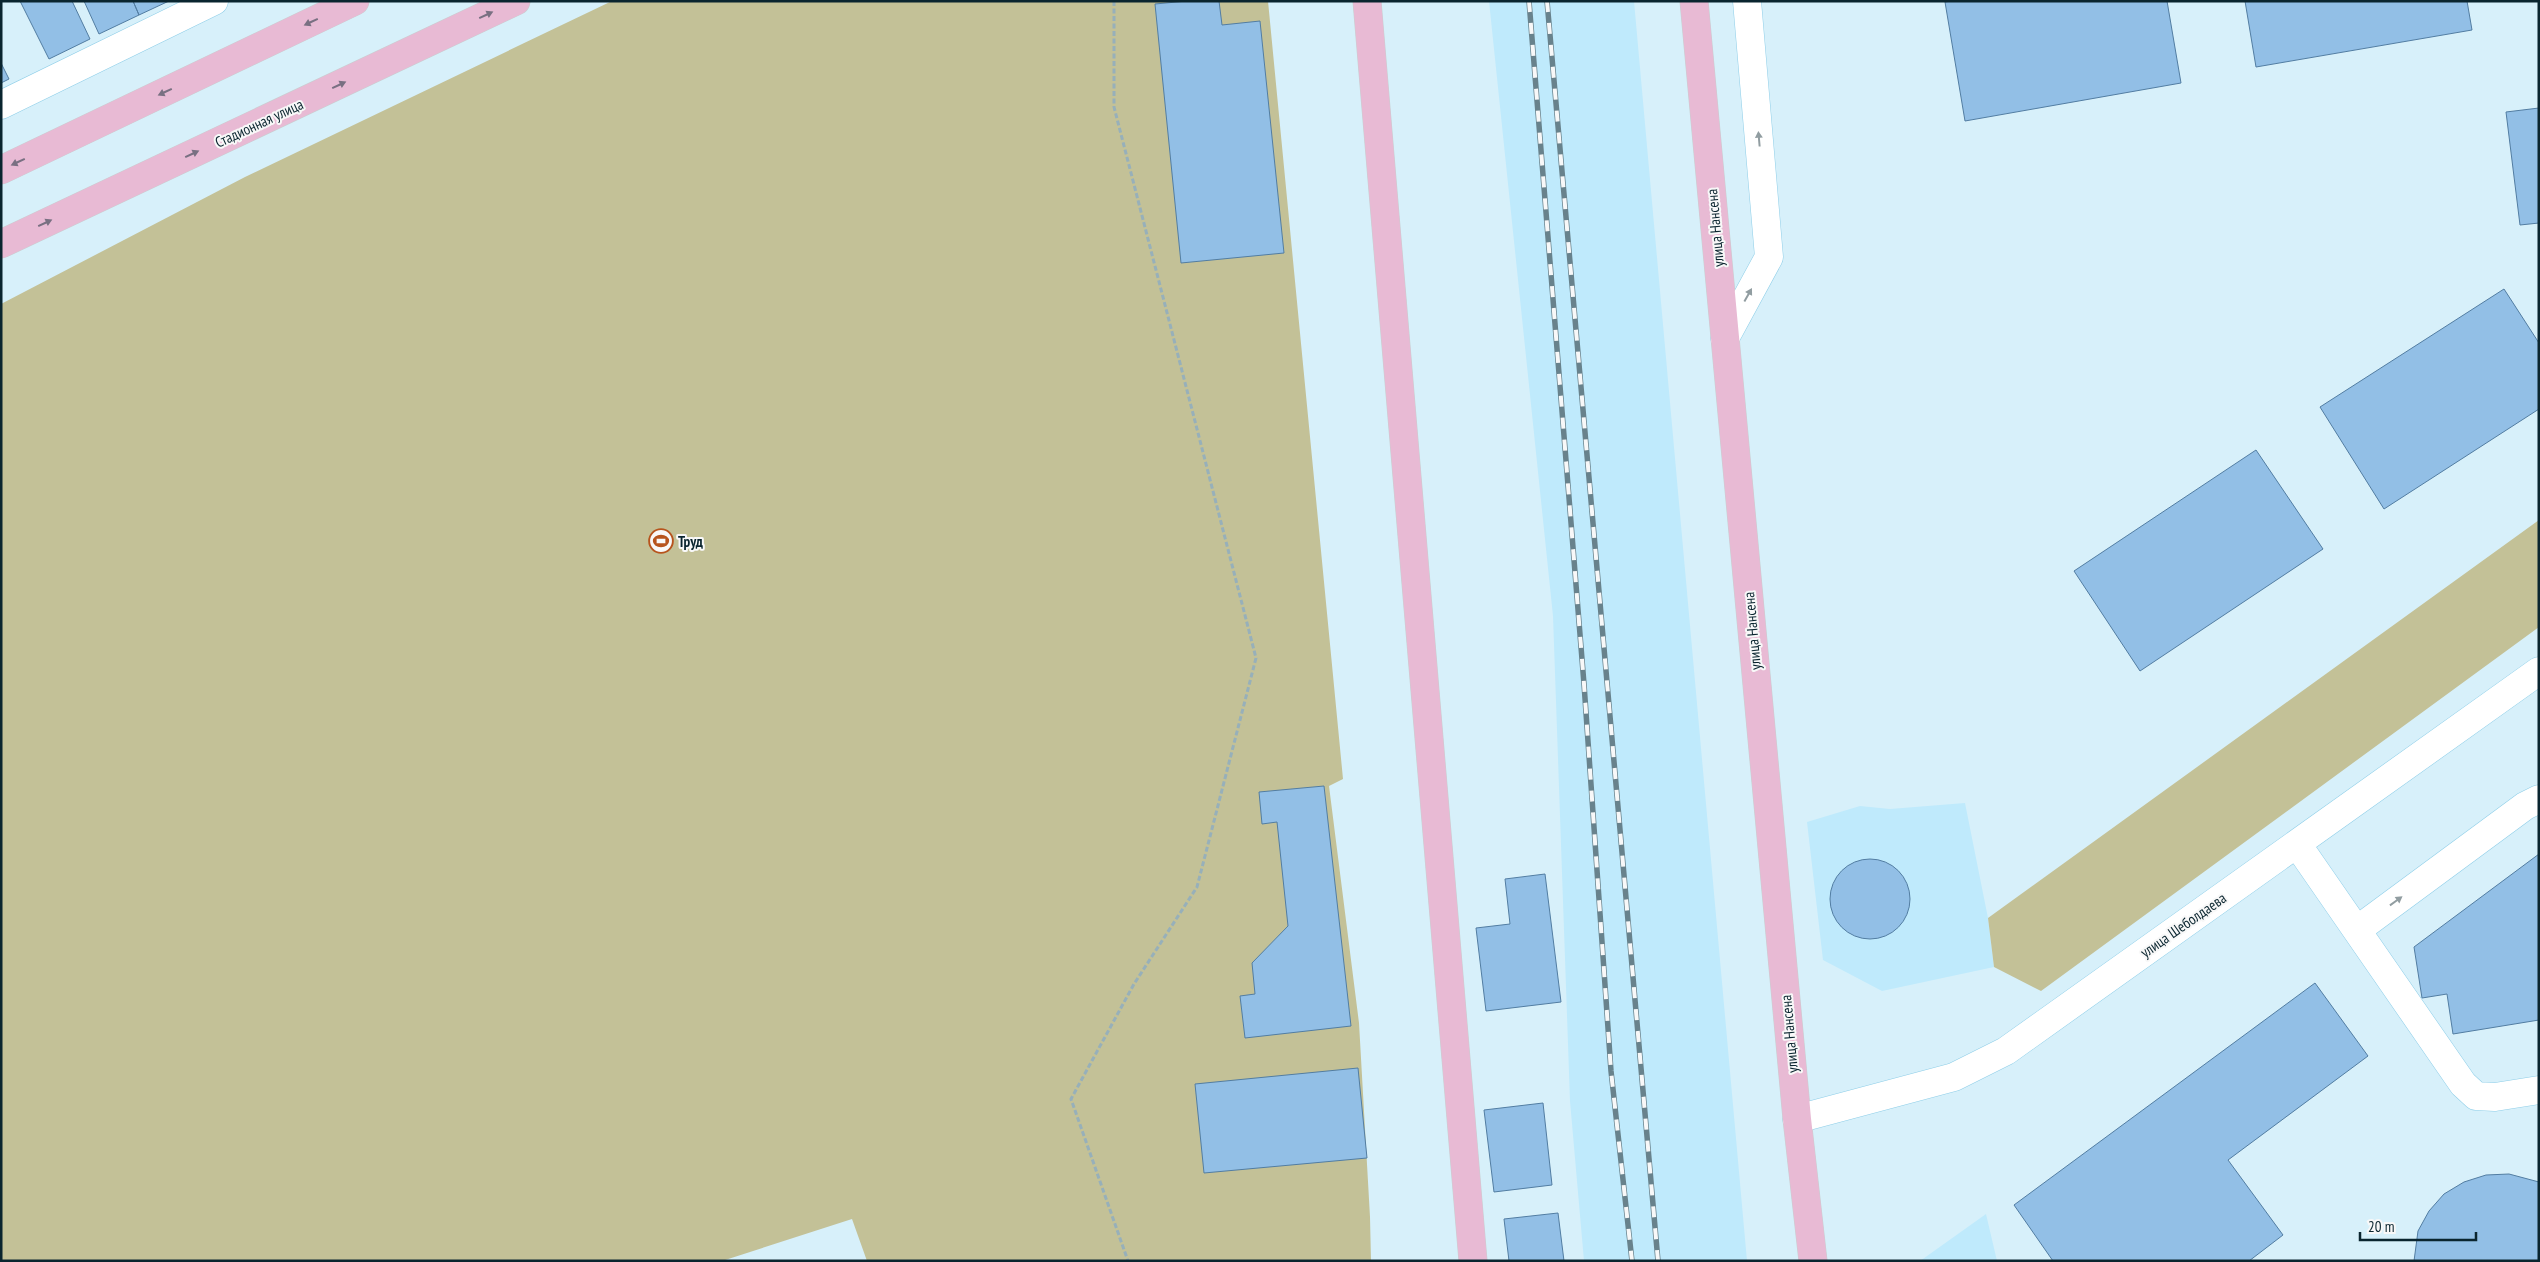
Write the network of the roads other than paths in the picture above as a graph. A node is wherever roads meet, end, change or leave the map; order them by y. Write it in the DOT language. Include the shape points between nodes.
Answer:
graph roads {
  1 [pos="214,1"];
  2 [pos="355,1"];
  3 [pos="516,1"];
  4 [pos="1367,1"];
  5 [pos="1694,1"];
  6 [pos="1747,1"];
  7 [pos="1,105"];
  8 [pos="1,170"];
  9 [pos="1,244"];
  10 [pos="1725,338"];
  11 [pos="2539,671"];
  12 [pos="2539,798"];
  13 [pos="2297,844"];
  14 [pos="2357,930"];
  15 [pos="2539,1090"];
  16 [pos="1797,1119"];
  17 [pos="1474,1261"];
  18 [pos="1813,1261"];
  1 -- 7 [label="street"];
  2 -- 8 [label="main road, one-way"];
  9 -- 3 [label="main road, Стадионная улица, one-way"];
  4 -- 17 [label="main road"];
  5 -- 10 [label="main road, улица Нансена"];
  10 -- 6 [label="street, one-way" via="1770,257"];
  10 -- 16 [label="main road, улица Нансена"];
  11 -- 13 [label="street, улица Шеболдаева"];
  14 -- 12 [label="street, one-way"];
  13 -- 14 [label="street"];
  13 -- 16 [label="street, улица Шеболдаева" via="2006,1051 1954,1077"];
  14 -- 15 [label="street" via="2464,1084 2476,1096 2495,1097"];
  16 -- 18 [label="main road, улица Нансена"];
}
